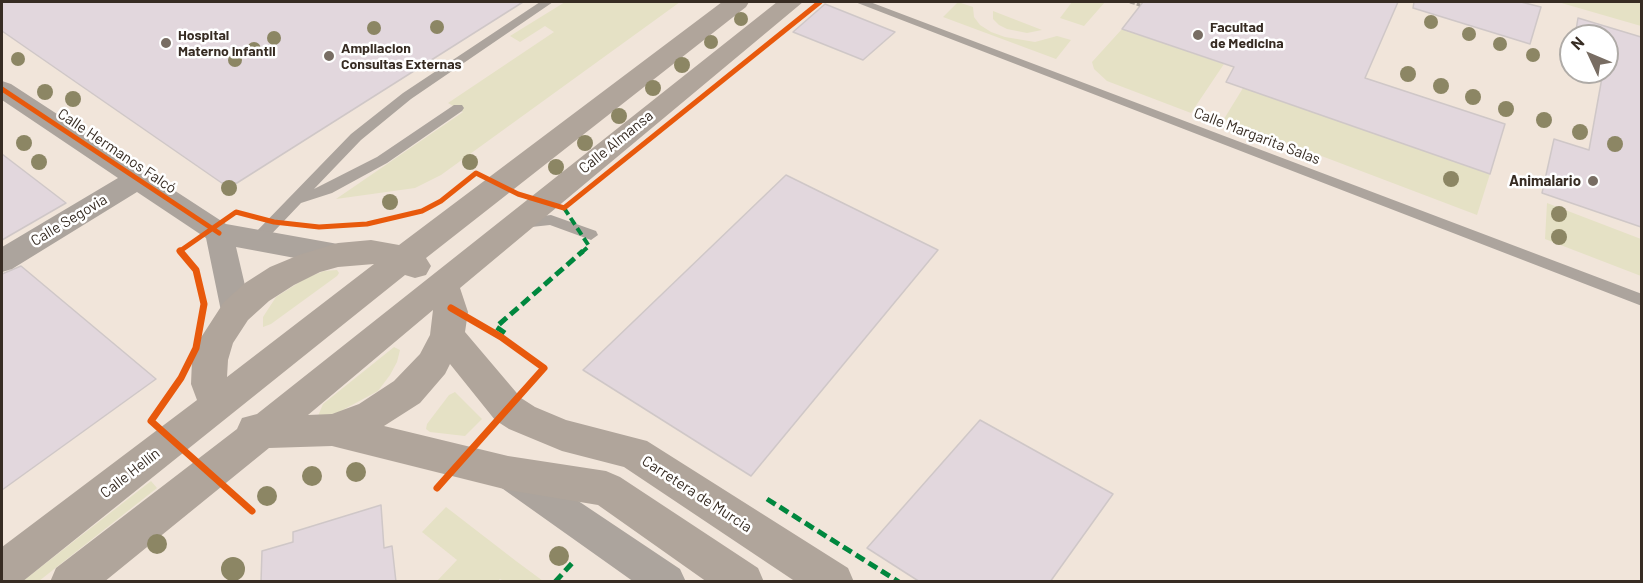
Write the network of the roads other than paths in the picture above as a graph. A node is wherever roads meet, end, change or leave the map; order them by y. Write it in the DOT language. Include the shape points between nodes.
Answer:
graph roads {
  1 [pos="547,2"];
  2 [pos="737,2"];
  3 [pos="791,2"];
  4 [pos="861,2"];
  5 [pos="2,89"];
  6 [pos="458,108"];
  7 [pos="137,179"];
  8 [pos="295,200"];
  9 [pos="516,224"];
  10 [pos="219,233"];
  11 [pos="591,235"];
  12 [pos="258,239"];
  13 [pos="338,255"];
  14 [pos="404,258"];
  15 [pos="2,261"];
  16 [pos="442,284"];
  17 [pos="1641,300"];
  18 [pos="236,311"];
  19 [pos="447,335"];
  20 [pos="218,406"];
  21 [pos="332,430"];
  22 [pos="261,432"];
  23 [pos="508,473"];
  24 [pos="2,572"];
  25 [pos="71,582"];
  26 [pos="667,582"];
  27 [pos="743,582"];
  28 [pos="833,582"];
  1 -- 8 [label="lane" via="399,103 356,137"];
  2 -- 14 [label="main road"];
  3 -- 9 [label="main road, Calle Almansa"];
  4 -- 17 [label="lane, Calle Margarita Salas"];
  5 -- 7 [label="street, Calle Hermanos Falcó"];
  6 -- 8 [label="lane" via="382,160 327,190"];
  7 -- 10 [label="street, Calle Hermanos Falcó"];
  7 -- 15 [label="street, Calle Segovia"];
  8 -- 12 [label="lane"];
  9 -- 11 [label="lane" via="551,220"];
  9 -- 16 [label="main road, Calle Almansa"];
  10 -- 12 [label="street, Calle Hermanos Falcó"];
  10 -- 18 [label="street"];
  12 -- 13 [label="street, Calle Hermanos Falcó"];
  13 -- 14 [label="main road" via="370,252"];
  13 -- 18 [label="main road" via="282,276"];
  14 -- 16 [label="main road"];
  14 -- 20 [label="main road"];
  16 -- 19 [label="main road" via="451,308"];
  16 -- 22 [label="main road, Calle Almansa"];
  18 -- 20 [label="main road" via="210,360 209,384"];
  19 -- 21 [label="main road" via="433,364 407,392 372,415"];
  19 -- 28 [label="main road, Carretera de Murcia" via="508,409 562,435 634,453"];
  20 -- 22 [label="main road"];
  20 -- 24 [label="main road, Calle Hellín"];
  21 -- 22 [label="main road"];
  21 -- 23 [label="main road"];
  22 -- 25 [label="main road"];
  23 -- 26 [label="street"];
  23 -- 27 [label="main road" via="606,489"];
}
